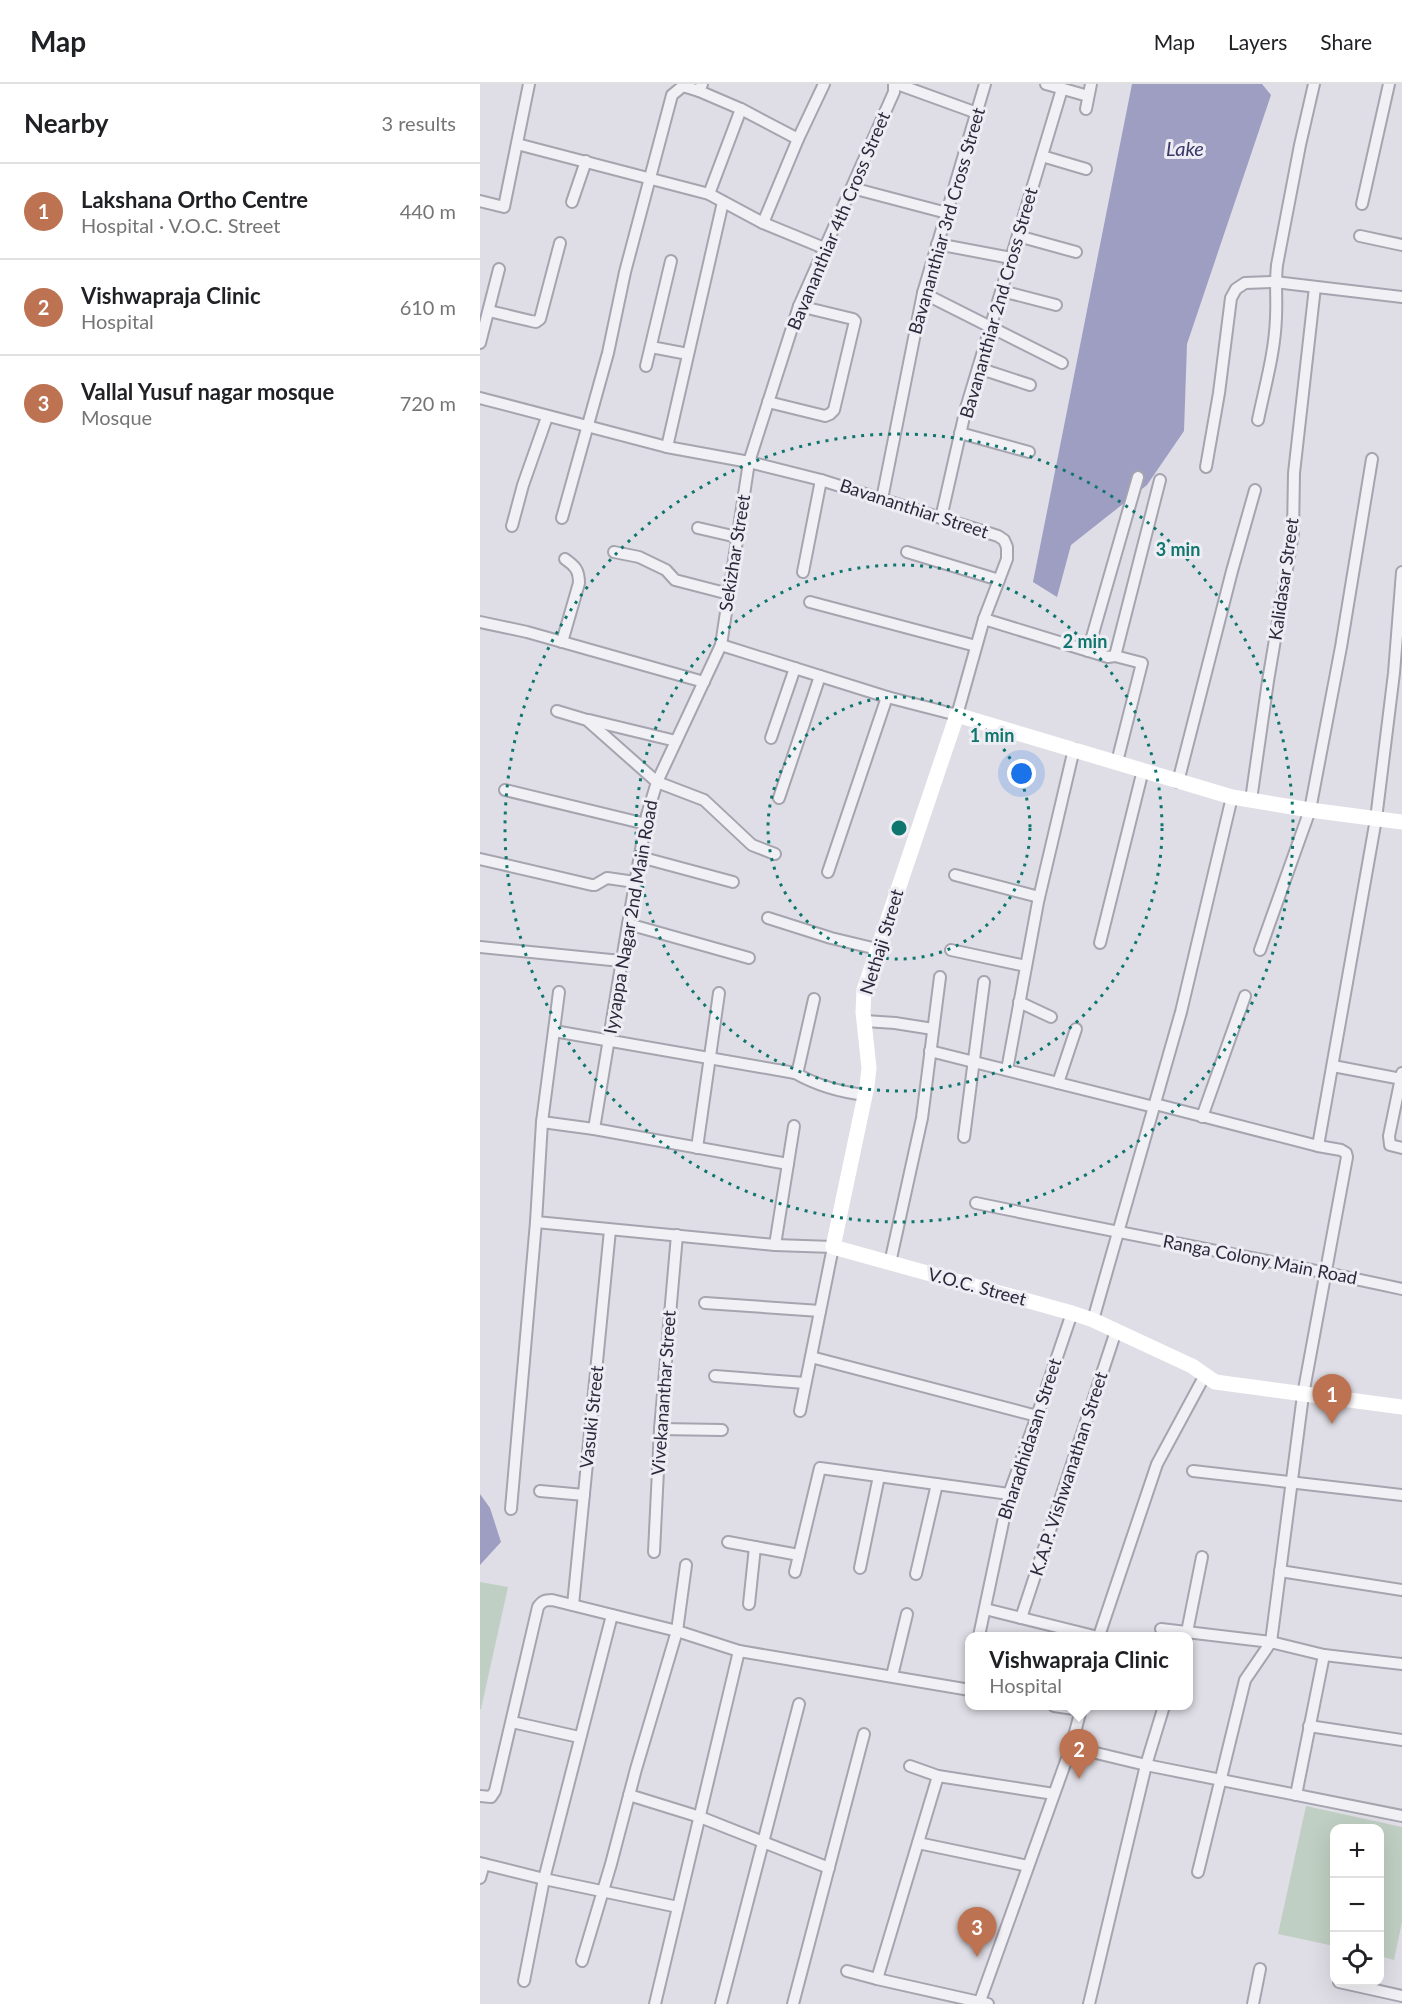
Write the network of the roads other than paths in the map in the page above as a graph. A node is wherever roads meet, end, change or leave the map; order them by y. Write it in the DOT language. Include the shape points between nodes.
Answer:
graph roads {
  1 [pos="529,84"];
  2 [pos="824,84"];
  3 [pos="896,84"];
  4 [pos="985,84"];
  5 [pos="1047,84"];
  6 [pos="1091,84"];
  7 [pos="1314,84"];
  8 [pos="1389,84"];
  9 [pos="700,88"];
  10 [pos="1062,89"];
  11 [pos="1088,96"];
  12 [pos="1086,109"];
  13 [pos="741,110"];
  14 [pos="977,113"];
  15 [pos="798,139"];
  16 [pos="517,144"];
  17 [pos="1042,156"];
  18 [pos="586,161"];
  19 [pos="1086,169"];
  20 [pos="651,178"];
  21 [pos="852,188"];
  22 [pos="710,194"];
  23 [pos="480,201"];
  24 [pos="572,202"];
  25 [pos="723,202"];
  26 [pos="1362,204"];
  27 [pos="947,213"];
  28 [pos="763,223"];
  29 [pos="1018,236"];
  30 [pos="1360,236"];
  31 [pos="560,243"];
  32 [pos="938,244"];
  33 [pos="1402,245"];
  34 [pos="824,248"];
  35 [pos="1076,252"];
  36 [pos="1011,258"];
  37 [pos="671,261"];
  38 [pos="500,269"];
  39 [pos="1275,282"];
  40 [pos="1316,287"];
  41 [pos="1002,291"];
  42 [pos="923,293"];
  43 [pos="1402,297"];
  44 [pos="1056,305"];
  45 [pos="800,306"];
  46 [pos="489,311"];
  47 [pos="991,326"];
  48 [pos="480,343"];
  49 [pos="651,346"];
  50 [pos="688,354"];
  51 [pos="1062,363"];
  52 [pos="646,366"];
  53 [pos="978,368"];
  54 [pos="1030,385"];
  55 [pos="480,398"];
  56 [pos="768,402"];
  57 [pos="547,417"];
  58 [pos="1258,420"];
  59 [pos="587,427"];
  60 [pos="960,433"];
  61 [pos="667,447"];
  62 [pos="1029,452"];
  63 [pos="1372,459"];
  64 [pos="749,462"];
  65 [pos="1206,467"];
  66 [pos="1138,477"];
  67 [pos="821,480"];
  68 [pos="1160,480"];
  69 [pos="1255,490"];
  70 [pos="882,499"];
  71 [pos="562,518"];
  72 [pos="941,518"];
  73 [pos="512,526"];
  74 [pos="698,528"];
  75 [pos="737,537"];
  76 [pos="614,552"];
  77 [pos="908,552"];
  78 [pos="565,559"];
  79 [pos="803,572"];
  80 [pos="1402,572"];
  81 [pos="999,580"];
  82 [pos="729,594"];
  83 [pos="810,602"];
  84 [pos="984,619"];
  85 [pos="480,622"];
  86 [pos="562,642"];
  87 [pos="721,645"];
  88 [pos="976,646"];
  89 [pos="1088,651"];
  90 [pos="1115,656"];
  91 [pos="795,668"];
  92 [pos="820,676"];
  93 [pos="704,682"];
  94 [pos="887,696"];
  95 [pos="557,711"];
  96 [pos="957,715"];
  97 [pos="587,720"];
  98 [pos="771,738"];
  99 [pos="676,741"];
  100 [pos="1074,748"];
  101 [pos="1117,762"];
  102 [pos="1143,770"];
  103 [pos="657,782"];
  104 [pos="1178,782"];
  105 [pos="505,790"];
  106 [pos="1232,797"];
  107 [pos="779,798"];
  108 [pos="1251,800"];
  109 [pos="1310,810"];
  110 [pos="1376,819"];
  111 [pos="1402,822"];
  112 [pos="646,824"];
  113 [pos="775,854"];
  114 [pos="640,857"];
  115 [pos="480,859"];
  116 [pos="828,872"];
  117 [pos="955,875"];
  118 [pos="635,882"];
  119 [pos="733,882"];
  120 [pos="1040,897"];
  121 [pos="768,918"];
  122 [pos="628,924"];
  123 [pos="1100,944"];
  124 [pos="480,947"];
  125 [pos="877,949"];
  126 [pos="951,950"];
  127 [pos="1260,950"];
  128 [pos="749,958"];
  129 [pos="621,961"];
  130 [pos="1026,966"];
  131 [pos="940,977"];
  132 [pos="984,982"];
  133 [pos="559,992"];
  134 [pos="719,993"];
  135 [pos="1245,996"];
  136 [pos="814,999"];
  137 [pos="1019,1002"];
  138 [pos="1051,1017"];
  139 [pos="865,1021"];
  140 [pos="933,1029"];
  141 [pos="1076,1029"];
  142 [pos="554,1031"];
  143 [pos="609,1039"];
  144 [pos="930,1051"];
  145 [pos="710,1056"];
  146 [pos="974,1061"];
  147 [pos="1333,1066"];
  148 [pos="1007,1070"];
  149 [pos="795,1072"];
  150 [pos="1402,1077"];
  151 [pos="1058,1083"];
  152 [pos="865,1095"];
  153 [pos="1154,1106"];
  154 [pos="1202,1117"];
  155 [pos="542,1122"];
  156 [pos="794,1126"];
  157 [pos="594,1129"];
  158 [pos="964,1137"];
  159 [pos="1318,1146"];
  160 [pos="697,1148"];
  161 [pos="1402,1148"];
  162 [pos="788,1164"];
  163 [pos="976,1203"];
  164 [pos="536,1222"];
  165 [pos="610,1230"];
  166 [pos="1118,1233"];
  167 [pos="676,1235"];
  168 [pos="775,1245"];
  169 [pos="833,1247"];
  170 [pos="890,1263"];
  171 [pos="1326,1272"];
  172 [pos="1402,1289"];
  173 [pos="705,1303"];
  174 [pos="820,1311"];
  175 [pos="1072,1313"];
  176 [pos="1093,1320"];
  177 [pos="1116,1331"];
  178 [pos="811,1357"];
  179 [pos="1205,1375"];
  180 [pos="715,1376"];
  181 [pos="805,1383"];
  182 [pos="1303,1395"];
  183 [pos="1402,1407"];
  184 [pos="800,1411"];
  185 [pos="1037,1416"];
  186 [pos="660,1429"];
  187 [pos="722,1430"];
  188 [pos="1193,1471"];
  189 [pos="879,1476"];
  190 [pos="1292,1482"];
  191 [pos="937,1484"];
  192 [pos="540,1491"];
  193 [pos="1009,1494"];
  194 [pos="584,1495"];
  195 [pos="1402,1495"];
  196 [pos="511,1509"];
  197 [pos="728,1542"];
  198 [pos="755,1547"];
  199 [pos="654,1552"];
  200 [pos="799,1555"];
  201 [pos="1202,1557"];
  202 [pos="686,1565"];
  203 [pos="860,1568"];
  204 [pos="1280,1571"];
  205 [pos="795,1572"];
  206 [pos="916,1574"];
  207 [pos="1402,1590"];
  208 [pos="749,1604"];
  209 [pos="573,1605"];
  210 [pos="985,1609"];
  211 [pos="906,1614"];
  212 [pos="612,1615"];
  213 [pos="1022,1618"];
  214 [pos="1161,1629"];
  215 [pos="676,1631"];
  216 [pos="980,1632"];
  217 [pos="1078,1632"];
  218 [pos="1100,1632"];
  219 [pos="1187,1632"];
  220 [pos="1193,1633"];
  221 [pos="1271,1642"];
  222 [pos="739,1651"];
  223 [pos="1324,1655"];
  224 [pos="1402,1664"];
  225 [pos="892,1676"];
  226 [pos="965,1687"];
  227 [pos="799,1704"];
  228 [pos="1080,1710"];
  229 [pos="1163,1710"];
  230 [pos="512,1722"];
  231 [pos="1309,1726"];
  232 [pos="864,1734"];
  233 [pos="579,1737"];
  234 [pos="1402,1740"];
  235 [pos="1071,1747"];
  236 [pos="1146,1765"];
  237 [pos="910,1766"];
  238 [pos="938,1776"];
  239 [pos="1222,1780"];
  240 [pos="1054,1794"];
  241 [pos="1296,1795"];
  242 [pos="480,1796"];
  243 [pos="629,1796"];
  244 [pos="1402,1816"];
  245 [pos="700,1817"];
  246 [pos="762,1840"];
  247 [pos="918,1843"];
  248 [pos="482,1864"];
  249 [pos="1028,1866"];
  250 [pos="829,1868"];
  251 [pos="1198,1872"];
  252 [pos="480,1878"];
  253 [pos="544,1879"];
  254 [pos="603,1891"];
  255 [pos="678,1907"];
  256 [pos="582,1961"];
  257 [pos="1260,1969"];
  258 [pos="847,1971"];
  259 [pos="877,1978"];
  260 [pos="524,1981"];
  261 [pos="1356,1986"];
  262 [pos="1402,1996"];
  263 [pos="982,2003"];
  264 [pos="655,2004"];
  265 [pos="721,2004"];
  266 [pos="793,2004"];
  267 [pos="1089,2004"];
  268 [pos="1253,2004"];
  1 -- 16 [label="street"];
  2 -- 15 [label="street"];
  3 -- 14 [label="street"];
  3 -- 21 [label="street, Bavananthiar 4th Cross Street"];
  4 -- 14 [label="street, Bavananthiar 3rd Cross Street"];
  5 -- 10 [label="street"];
  6 -- 11 [label="street"];
  7 -- 39 [label="street"];
  8 -- 26 [label="street"];
  9 -- 13 [label="street"];
  9 -- 20 [label="street" via="683,86 672,95"];
  10 -- 11 [label="street"];
  10 -- 17 [label="street, Bavananthiar 2nd Cross Street"];
  11 -- 12 [label="street"];
  13 -- 15 [label="street"];
  13 -- 22 [label="street"];
  14 -- 27 [label="street, Bavananthiar 3rd Cross Street"];
  15 -- 28 [label="street"];
  16 -- 18 [label="street"];
  16 -- 23 [label="street" via="504,207"];
  17 -- 19 [label="street"];
  17 -- 29 [label="street, Bavananthiar 2nd Cross Street"];
  18 -- 20 [label="street"];
  18 -- 24 [label="street"];
  20 -- 22 [label="street"];
  20 -- 59 [label="street"];
  21 -- 27 [label="street"];
  21 -- 34 [label="street, Bavananthiar 4th Cross Street"];
  22 -- 25 [label="street"];
  25 -- 28 [label="street"];
  25 -- 50 [label="street"];
  27 -- 32 [label="street, Bavananthiar 3rd Cross Street"];
  28 -- 34 [label="street"];
  29 -- 35 [label="street"];
  29 -- 36 [label="street, Bavananthiar 2nd Cross Street"];
  30 -- 33 [label="street"];
  31 -- 46 [label="street" via="540,319 536,322"];
  32 -- 36 [label="street"];
  32 -- 42 [label="street, Bavananthiar 3rd Cross Street"];
  34 -- 45 [label="street, Bavananthiar 4th Cross Street"];
  36 -- 41 [label="street, Bavananthiar 2nd Cross Street"];
  37 -- 49 [label="street"];
  38 -- 46 [label="street"];
  39 -- 40 [label="street"];
  39 -- 58 [label="street" via="1274,341"];
  39 -- 65 [label="street" via="1245,284 1231,298"];
  40 -- 43 [label="street"];
  40 -- 108 [label="street, Kalidasar Street" via="1294,473 1293,532"];
  41 -- 44 [label="street"];
  41 -- 47 [label="street, Bavananthiar 2nd Cross Street"];
  42 -- 47 [label="street"];
  42 -- 70 [label="street, Bavananthiar 3rd Cross Street"];
  45 -- 56 [label="street, Bavananthiar 4th Cross Street"];
  45 -- 56 [label="street" via="855,321 834,410 825,416"];
  46 -- 48 [label="street"];
  47 -- 51 [label="street"];
  47 -- 53 [label="street, Bavananthiar 2nd Cross Street"];
  49 -- 50 [label="street"];
  49 -- 52 [label="street"];
  50 -- 61 [label="street"];
  53 -- 54 [label="street"];
  53 -- 60 [label="street, Bavananthiar 2nd Cross Street"];
  55 -- 57 [label="street, Bavananthiar Street"];
  56 -- 64 [label="street, Bavananthiar 4th Cross Street"];
  57 -- 59 [label="street, Bavananthiar Street"];
  57 -- 73 [label="street"];
  59 -- 61 [label="street, Bavananthiar Street"];
  59 -- 71 [label="street"];
  60 -- 62 [label="street"];
  60 -- 72 [label="street, Bavananthiar 2nd Cross Street"];
  61 -- 64 [label="street, Bavananthiar Street"];
  63 -- 109 [label="street"];
  64 -- 67 [label="street, Bavananthiar Street"];
  64 -- 75 [label="street, Sekizhar Street"];
  66 -- 89 [label="street"];
  67 -- 70 [label="street, Bavananthiar Street"];
  67 -- 79 [label="street"];
  68 -- 90 [label="street"];
  69 -- 104 [label="street"];
  70 -- 72 [label="street, Bavananthiar Street"];
  72 -- 81 [label="street, Bavananthiar Street" via="1004,540 1008,551"];
  74 -- 75 [label="street"];
  75 -- 82 [label="street, Sekizhar Street"];
  76 -- 82 [label="street" via="639,557 666,570 675,580"];
  77 -- 81 [label="street"];
  78 -- 86 [label="street" via="576,567 579,583"];
  80 -- 110 [label="street"];
  81 -- 84 [label="street, Bavananthiar Street"];
  82 -- 87 [label="street, Sekizhar Street"];
  83 -- 88 [label="street"];
  84 -- 88 [label="street, Bavananthiar Street"];
  84 -- 89 [label="street"];
  85 -- 86 [label="street"];
  86 -- 93 [label="street"];
  87 -- 91 [label="street"];
  87 -- 93 [label="street, Iyyappa Nagar 2nd Main Road"];
  88 -- 96 [label="street, Bavananthiar Street"];
  89 -- 90 [label="street"];
  90 -- 101 [label="street" via="1142,663"];
  91 -- 92 [label="street"];
  91 -- 98 [label="street"];
  92 -- 94 [label="street"];
  92 -- 107 [label="street"];
  93 -- 99 [label="street, Iyyappa Nagar 2nd Main Road"];
  94 -- 96 [label="street"];
  94 -- 116 [label="street"];
  95 -- 97 [label="street"];
  96 -- 100 [label="street"];
  96 -- 125 [label="street, Nethaji Street"];
  97 -- 99 [label="street"];
  97 -- 103 [label="street"];
  99 -- 103 [label="street, Iyyappa Nagar 2nd Main Road"];
  100 -- 101 [label="street"];
  100 -- 120 [label="street"];
  101 -- 102 [label="street"];
  102 -- 104 [label="street"];
  102 -- 123 [label="street"];
  103 -- 112 [label="street, Iyyappa Nagar 2nd Main Road"];
  103 -- 113 [label="street" via="704,800 752,845"];
  104 -- 106 [label="street"];
  105 -- 112 [label="street"];
  106 -- 108 [label="street"];
  106 -- 153 [label="street" via="1181,1012"];
  108 -- 109 [label="street"];
  109 -- 110 [label="street"];
  109 -- 127 [label="street"];
  110 -- 111 [label="street"];
  110 -- 147 [label="street"];
  112 -- 114 [label="street, Iyyappa Nagar 2nd Main Road"];
  114 -- 118 [label="street, Iyyappa Nagar 2nd Main Road"];
  114 -- 119 [label="street"];
  115 -- 118 [label="street" via="592,885 608,878"];
  117 -- 120 [label="street"];
  118 -- 122 [label="street, Iyyappa Nagar 2nd Main Road"];
  120 -- 130 [label="street"];
  121 -- 125 [label="street"];
  122 -- 128 [label="street"];
  122 -- 129 [label="street, Iyyappa Nagar 2nd Main Road"];
  124 -- 129 [label="street"];
  125 -- 139 [label="street, Nethaji Street" via="864,990"];
  126 -- 130 [label="street"];
  129 -- 143 [label="street, Iyyappa Nagar 2nd Main Road"];
  130 -- 137 [label="street"];
  131 -- 140 [label="street"];
  132 -- 146 [label="street"];
  133 -- 142 [label="street"];
  134 -- 145 [label="street"];
  135 -- 154 [label="street"];
  136 -- 149 [label="street"];
  137 -- 138 [label="street"];
  137 -- 148 [label="street"];
  139 -- 140 [label="street"];
  139 -- 152 [label="street, Nethaji Street" via="869,1068"];
  140 -- 144 [label="street"];
  141 -- 151 [label="street"];
  142 -- 143 [label="street"];
  142 -- 155 [label="street"];
  143 -- 145 [label="street"];
  143 -- 157 [label="street, Iyyappa Nagar 2nd Main Road"];
  144 -- 146 [label="street"];
  144 -- 170 [label="street" via="921,1118"];
  145 -- 149 [label="street"];
  145 -- 160 [label="street"];
  146 -- 148 [label="street"];
  146 -- 158 [label="street"];
  147 -- 150 [label="street"];
  147 -- 159 [label="street"];
  148 -- 151 [label="street"];
  149 -- 152 [label="street" via="812,1083"];
  150 -- 161 [label="street" via="1389,1136 1390,1144"];
  151 -- 153 [label="street"];
  152 -- 169 [label="street, Nethaji Street"];
  153 -- 154 [label="street"];
  153 -- 166 [label="street"];
  154 -- 159 [label="street"];
  155 -- 157 [label="street"];
  155 -- 164 [label="street"];
  156 -- 162 [label="street"];
  157 -- 160 [label="street"];
  159 -- 171 [label="street" via="1344,1151 1347,1157"];
  160 -- 162 [label="street"];
  162 -- 168 [label="street"];
  163 -- 166 [label="street, Ranga Colony Main Road"];
  164 -- 165 [label="street, V.O.C. Street"];
  164 -- 196 [label="street"];
  165 -- 167 [label="street, V.O.C. Street"];
  165 -- 194 [label="street, Vasuki Street"];
  166 -- 171 [label="street, Ranga Colony Main Road"];
  166 -- 176 [label="street"];
  167 -- 168 [label="street, V.O.C. Street"];
  167 -- 186 [label="street, Vivekananthar Street"];
  168 -- 169 [label="street, V.O.C. Street"];
  169 -- 170 [label="street, V.O.C. Street"];
  169 -- 174 [label="street"];
  170 -- 175 [label="street, V.O.C. Street"];
  171 -- 172 [label="street, Ranga Colony Main Road"];
  171 -- 182 [label="street"];
  173 -- 174 [label="street"];
  174 -- 178 [label="street"];
  175 -- 176 [label="street, V.O.C. Street"];
  175 -- 185 [label="street, Bharadhidasan Street"];
  176 -- 177 [label="street, V.O.C. Street"];
  177 -- 179 [label="street, V.O.C. Street"];
  177 -- 213 [label="street, K.A.P. Vishwanathan Street"];
  178 -- 181 [label="street"];
  178 -- 185 [label="street"];
  179 -- 182 [label="street, V.O.C. Street" via="1215,1382"];
  179 -- 218 [label="street" via="1157,1464"];
  180 -- 181 [label="street"];
  181 -- 184 [label="street"];
  182 -- 183 [label="street, V.O.C. Street"];
  182 -- 190 [label="street"];
  185 -- 193 [label="street, Bharadhidasan Street"];
  186 -- 187 [label="street"];
  186 -- 199 [label="street, Vivekananthar Street"];
  188 -- 190 [label="street"];
  189 -- 191 [label="street"];
  189 -- 200 [label="street" via="820,1468"];
  189 -- 203 [label="street"];
  190 -- 195 [label="street"];
  190 -- 204 [label="street"];
  191 -- 193 [label="street"];
  191 -- 206 [label="street"];
  192 -- 194 [label="street"];
  193 -- 210 [label="street, Bharadhidasan Street"];
  194 -- 209 [label="street, Vasuki Street"];
  197 -- 198 [label="street"];
  198 -- 200 [label="street"];
  198 -- 208 [label="street"];
  200 -- 205 [label="street"];
  201 -- 219 [label="street"];
  202 -- 215 [label="street"];
  204 -- 207 [label="street"];
  204 -- 221 [label="street"];
  209 -- 212 [label="street"];
  209 -- 230 [label="street" via="552,1600 541,1602"];
  210 -- 213 [label="street"];
  210 -- 216 [label="street, Bharadhidasan Street"];
  211 -- 225 [label="street"];
  212 -- 215 [label="street"];
  212 -- 233 [label="street"];
  213 -- 217 [label="street"];
  214 -- 219 [label="street"];
  215 -- 222 [label="street"];
  215 -- 243 [label="street"];
  220 -- 221 [label="street"];
  221 -- 223 [label="street"];
  221 -- 239 [label="street" via="1245,1680"];
  222 -- 225 [label="street"];
  222 -- 245 [label="street"];
  223 -- 224 [label="street"];
  223 -- 231 [label="street"];
  225 -- 226 [label="street"];
  227 -- 246 [label="street"];
  228 -- 235 [label="street"];
  229 -- 236 [label="street"];
  230 -- 233 [label="street"];
  230 -- 242 [label="street" via="495,1791 491,1797"];
  231 -- 234 [label="street"];
  231 -- 241 [label="street"];
  232 -- 250 [label="street"];
  233 -- 253 [label="street"];
  235 -- 236 [label="street"];
  235 -- 240 [label="street"];
  236 -- 239 [label="street"];
  236 -- 267 [label="street"];
  237 -- 238 [label="street"];
  238 -- 240 [label="street"];
  238 -- 247 [label="street"];
  239 -- 241 [label="street"];
  239 -- 251 [label="street"];
  240 -- 249 [label="street"];
  241 -- 244 [label="street"];
  243 -- 245 [label="street"];
  243 -- 254 [label="street"];
  245 -- 246 [label="street"];
  245 -- 255 [label="street"];
  246 -- 250 [label="street"];
  246 -- 265 [label="street"];
  247 -- 249 [label="street"];
  247 -- 259 [label="street"];
  248 -- 252 [label="street"];
  248 -- 253 [label="street"];
  249 -- 263 [label="street"];
  250 -- 266 [label="street"];
  253 -- 254 [label="street"];
  253 -- 260 [label="street"];
  254 -- 255 [label="street"];
  254 -- 256 [label="street"];
  255 -- 264 [label="street"];
  257 -- 268 [label="street"];
  258 -- 259 [label="street"];
  259 -- 263 [label="street"];
  261 -- 262 [label="street"];
}
